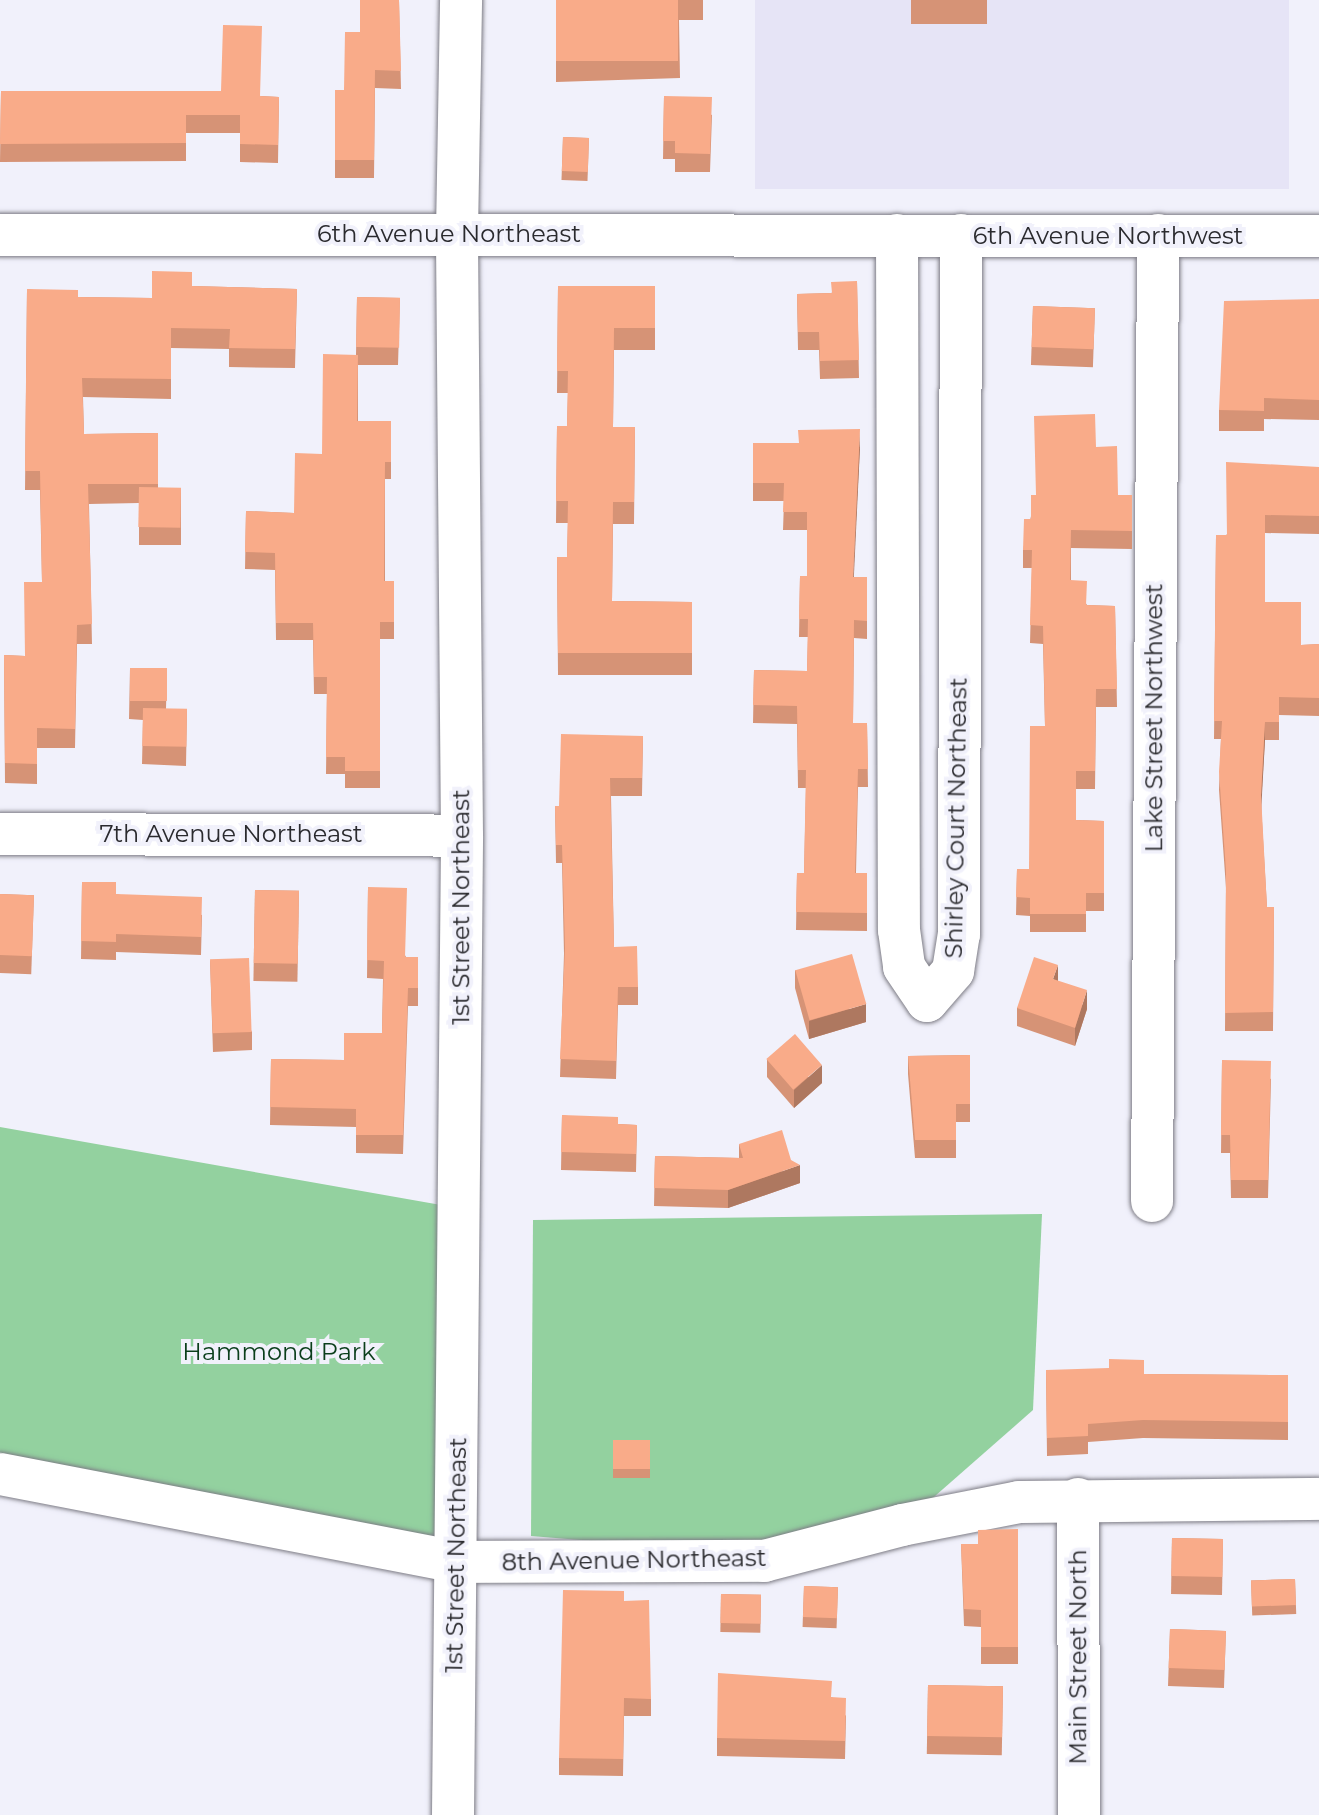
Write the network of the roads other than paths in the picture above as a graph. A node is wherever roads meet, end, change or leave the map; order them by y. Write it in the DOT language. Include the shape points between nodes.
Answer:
graph roads {
  1 [pos="461,0"];
  2 [pos="457,233"];
  3 [pos="0,235"];
  4 [pos="897,235"];
  5 [pos="961,235"];
  6 [pos="1158,235"];
  7 [pos="1319,236"];
  8 [pos="0,834"];
  9 [pos="462,836"];
  10 [pos="1152,1201"];
  11 [pos="0,1474"];
  12 [pos="1078,1499"];
  13 [pos="1319,1499"];
  14 [pos="457,1562"];
  15 [pos="453,1815"];
  16 [pos="1079,1815"];
  1 -- 2 [label="street, 1st Street Northeast"];
  2 -- 3 [label="street, 6th Avenue Northeast"];
  2 -- 4 [label="street, 6th Avenue Northeast"];
  2 -- 9 [label="street, 1st Street Northeast"];
  4 -- 5 [label="street, 6th Avenue Northwest"];
  4 -- 5 [label="street, Shirley Court Northeast" via="899,930 904,967 927,1001 953,971 959,934"];
  5 -- 6 [label="street, 6th Avenue Northwest"];
  6 -- 7 [label="street, 6th Avenue Northwest"];
  6 -- 10 [label="street, Lake Street Northwest"];
  8 -- 9 [label="street, 7th Avenue Northeast"];
  9 -- 14 [label="street, 1st Street Northeast"];
  11 -- 14 [label="street, 8th Avenue Northeast"];
  12 -- 13 [label="street, 8th Avenue Northeast"];
  12 -- 14 [label="street, 8th Avenue Northeast" via="987,1507 764,1561"];
  12 -- 16 [label="street, Main Street North"];
  14 -- 15 [label="street, 1st Street Northeast"];
}
